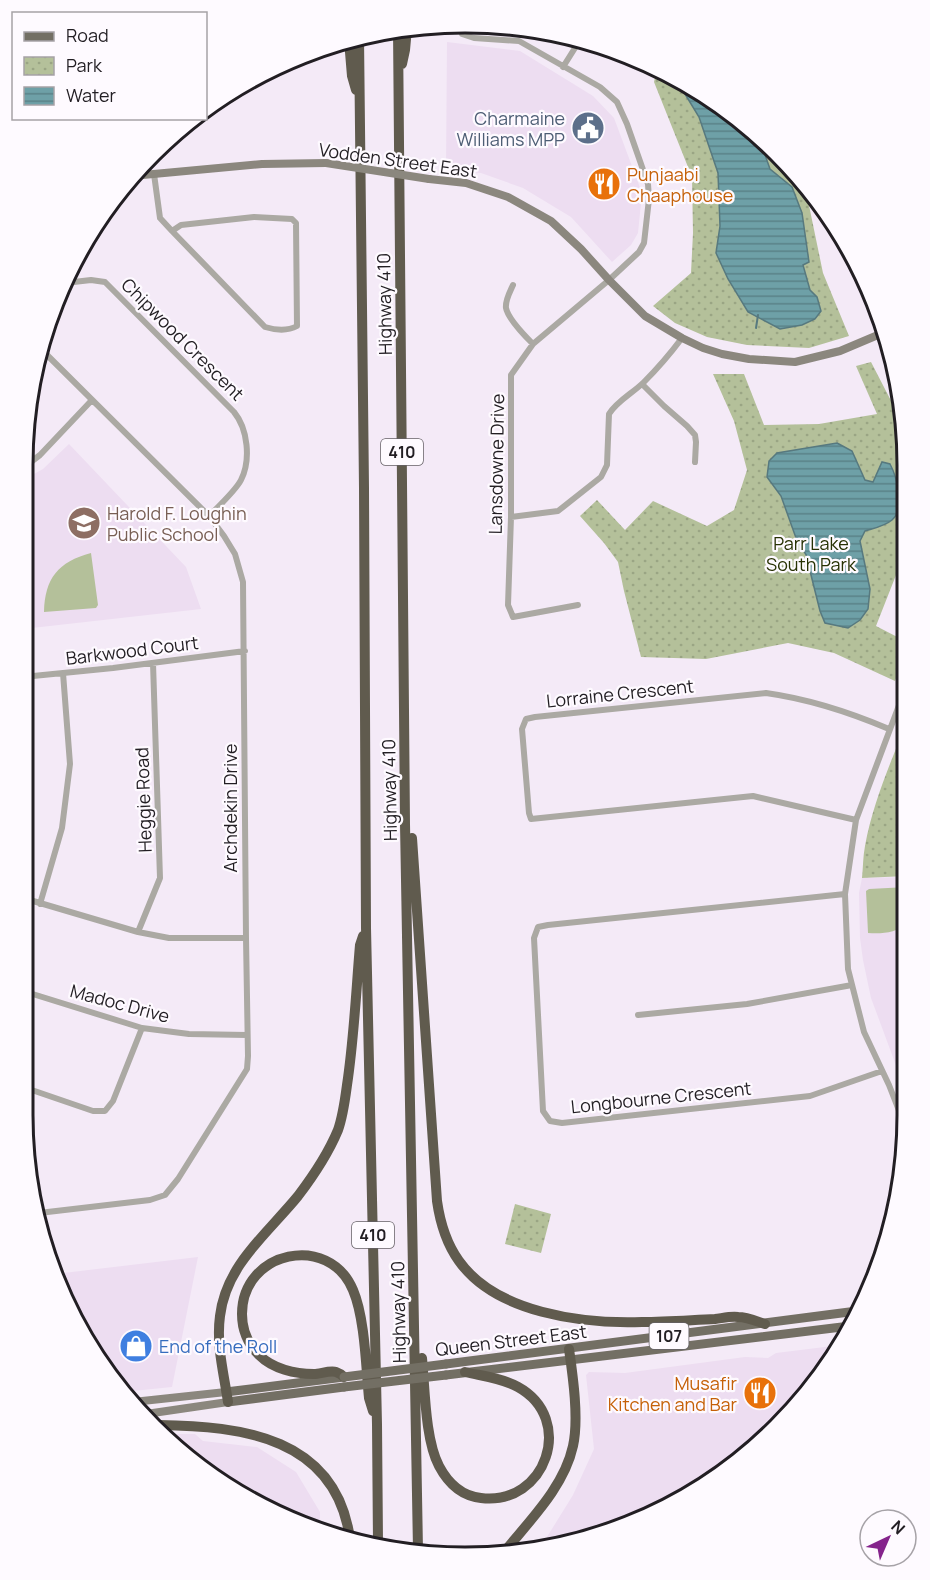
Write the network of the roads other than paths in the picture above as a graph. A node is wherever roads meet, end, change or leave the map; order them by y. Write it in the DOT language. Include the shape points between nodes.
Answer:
graph roads {
  1 [pos="462,33"];
  2 [pos="406,37"];
  3 [pos="398,39"];
  4 [pos="359,46"];
  5 [pos="575,48"];
  6 [pos="350,49"];
  7 [pos="563,67"];
  8 [pos="398,79"];
  9 [pos="360,102"];
  10 [pos="154,174"];
  11 [pos="145,175"];
  12 [pos="172,231"];
  13 [pos="609,280"];
  14 [pos="74,282"];
  15 [pos="513,285"];
  16 [pos="877,335"];
  17 [pos="682,338"];
  18 [pos="533,344"];
  19 [pos="47,355"];
  20 [pos="642,384"];
  21 [pos="92,400"];
  22 [pos="33,460"];
  23 [pos="695,462"];
  24 [pos="209,516"];
  25 [pos="511,517"];
  26 [pos="578,605"];
  27 [pos="244,651"];
  28 [pos="153,663"];
  29 [pos="63,673"];
  30 [pos="33,676"];
  31 [pos="897,708"];
  32 [pos="889,729"];
  33 [pos="856,820"];
  34 [pos="405,825"];
  35 [pos="845,894"];
  36 [pos="33,902"];
  37 [pos="40,904"];
  38 [pos="366,928"];
  39 [pos="138,932"];
  40 [pos="246,938"];
  41 [pos="852,985"];
  42 [pos="33,994"];
  43 [pos="638,1015"];
  44 [pos="141,1028"];
  45 [pos="248,1035"];
  46 [pos="882,1071"];
  47 [pos="33,1091"];
  48 [pos="897,1108"];
  49 [pos="44,1212"];
  50 [pos="849,1312"];
  51 [pos="765,1324"];
  52 [pos="841,1327"];
  53 [pos="415,1328"];
  54 [pos="570,1354"];
  55 [pos="446,1370"];
  56 [pos="465,1372"];
  57 [pos="344,1382"];
  58 [pos="227,1397"];
  59 [pos="142,1402"];
  60 [pos="153,1413"];
  61 [pos="377,1424"];
  62 [pos="165,1425"];
  63 [pos="349,1531"];
  64 [pos="378,1538"];
  65 [pos="418,1544"];
  66 [pos="510,1544"];
  1 -- 7 [label="street, Lansdowne Drive" via="474,38 519,41"];
  2 -- 8 [label="highway"];
  3 -- 8 [label="highway, Highway 410 / 410"];
  4 -- 9 [label="highway, Highway 410 / 410"];
  5 -- 7 [label="street"];
  6 -- 9 [label="highway" via="352,76"];
  7 -- 13 [label="street, Lansdowne Drive" via="600,87 617,102 648,184 644,243"];
  8 -- 34 [label="highway, Highway 410 / 410"];
  9 -- 38 [label="highway, Highway 410 / 410"];
  10 -- 11 [label="street, Vodden Street East"];
  10 -- 12 [label="street" via="160,218"];
  10 -- 13 [label="street, Vodden Street East, bridge" via="262,164 326,164 466,183 508,197 551,221"];
  12 -- 12 [label="street" via="265,327 297,326 296,223 292,219 254,217 181,225"];
  13 -- 17 [label="street, Vodden Street East" via="645,316"];
  13 -- 18 [label="street, Lansdowne Drive"];
  14 -- 24 [label="street, Chipwood Crescent" via="105,282 241,421 246,446 240,481"];
  15 -- 18 [label="street" via="506,309"];
  16 -- 17 [label="street, Vodden Street East" via="840,351 795,362 722,354"];
  17 -- 20 [label="street"];
  18 -- 25 [label="street, Lansdowne Drive" via="512,375"];
  19 -- 21 [label="street, Archdekin Drive"];
  20 -- 23 [label="street" via="695,435"];
  20 -- 25 [label="street" via="609,414 607,465 601,477 558,511"];
  21 -- 22 [label="street"];
  21 -- 24 [label="street, Archdekin Drive"];
  24 -- 27 [label="street, Archdekin Drive" via="235,555 243,582"];
  25 -- 26 [label="street, Lansdowne Drive" via="508,605 513,617"];
  27 -- 28 [label="street, Barkwood Court"];
  27 -- 40 [label="street, Archdekin Drive"];
  28 -- 29 [label="street, Barkwood Court"];
  28 -- 39 [label="street, Heggie Road" via="160,878"];
  29 -- 30 [label="street, Barkwood Court"];
  29 -- 37 [label="street" via="70,764 62,828"];
  31 -- 32 [label="street"];
  32 -- 33 [label="street"];
  32 -- 33 [label="street, Lorraine Crescent" via="837,709 766,693 535,717 526,719 522,729 531,819 753,796"];
  33 -- 35 [label="street"];
  34 -- 51 [label="highway" via="412,839 437,1201 446,1238 459,1261 475,1280 495,1293 557,1315 633,1323 739,1317"];
  34 -- 53 [label="highway, Highway 410 / 410"];
  35 -- 41 [label="street"];
  35 -- 46 [label="street, Longbourne Crescent" via="538,927 534,938 543,1111 550,1121 562,1123 810,1096"];
  36 -- 37 [label="street"];
  37 -- 39 [label="street"];
  38 -- 58 [label="highway" via="360,945 350,1065 339,1128 312,1177 243,1259 227,1287 219,1336"];
  38 -- 61 [label="highway, Highway 410 / 410"];
  39 -- 40 [label="street" via="169,938"];
  40 -- 45 [label="street, Archdekin Drive"];
  41 -- 43 [label="street" via="747,1004"];
  41 -- 46 [label="street" via="864,1032"];
  42 -- 44 [label="street, Madoc Drive"];
  44 -- 45 [label="street, Madoc Drive"];
  44 -- 47 [label="street" via="113,1101 105,1111 93,1111"];
  45 -- 49 [label="street, Archdekin Drive" via="247,1069 165,1195"];
  46 -- 48 [label="street"];
  50 -- 51 [label="main road, Queen Street East / 107"];
  51 -- 54 [label="main road, Queen Street East / 107"];
  52 -- 54 [label="main road, Queen Street East / 107"];
  53 -- 56 [label="highway" via="429,1433 440,1467 449,1481 471,1496 510,1496 534,1478 545,1461 549,1432 545,1417 535,1401 516,1386"];
  53 -- 65 [label="highway, Highway 410 / 410"];
  54 -- 55 [label="main road, Queen Street East / 107"];
  54 -- 56 [label="main road, Queen Street East / 107"];
  54 -- 66 [label="highway" via="573,1446 560,1478"];
  55 -- 56 [label="main road, Queen Street East / 107"];
  55 -- 57 [label="main road, Queen Street East / 107, bridge"];
  57 -- 58 [label="main road, Queen Street East"];
  57 -- 61 [label="highway" via="336,1372 307,1374 282,1369 262,1358 246,1338 242,1311 250,1283 280,1258 323,1260 349,1282 360,1313 369,1398"];
  58 -- 59 [label="street, Queen Street East"];
  58 -- 60 [label="street, Queen Street East"];
  61 -- 64 [label="highway, Highway 410 / 410"];
  62 -- 63 [label="highway" via="233,1430 270,1439 301,1454 328,1481"];
}
